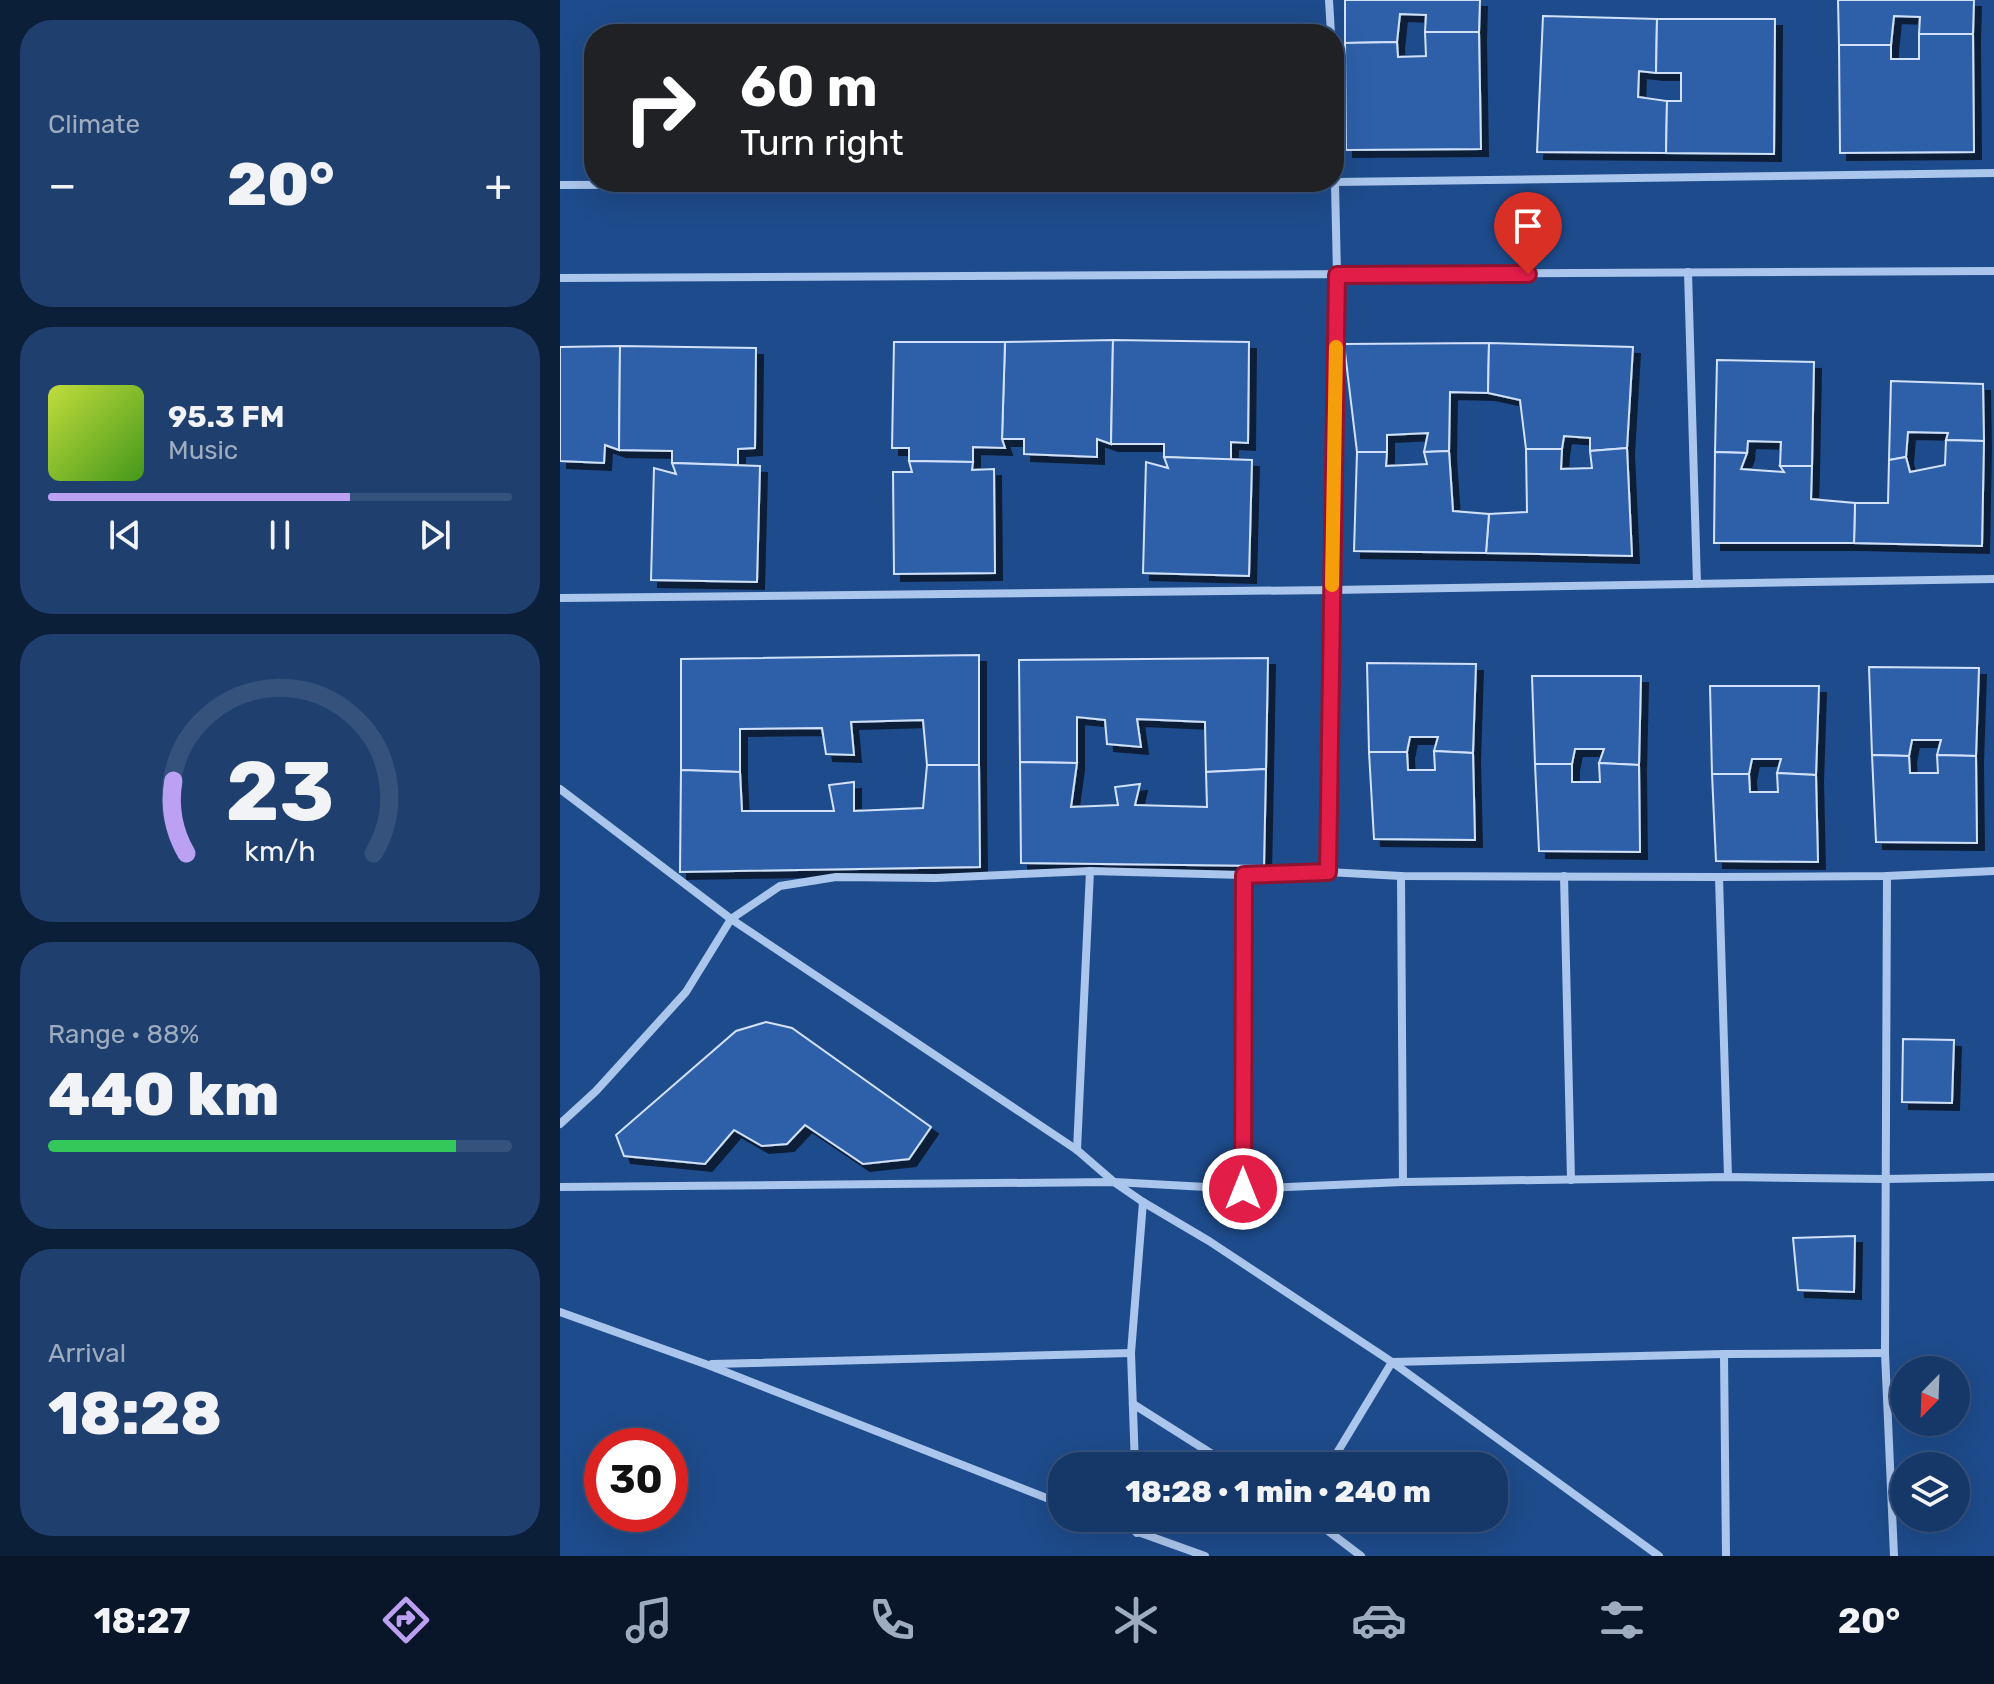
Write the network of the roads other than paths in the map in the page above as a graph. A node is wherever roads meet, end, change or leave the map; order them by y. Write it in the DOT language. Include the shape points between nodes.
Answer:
graph roads {
  1 [pos="1329,0"];
  2 [pos="1330,24"];
  3 [pos="1994,173"];
  4 [pos="1344,182"];
  5 [pos="560,185"];
  6 [pos="584,185"];
  7 [pos="1335,192"];
  8 [pos="1994,271"];
  9 [pos="1688,272"];
  10 [pos="1337,275"];
  11 [pos="560,278"];
  12 [pos="1994,579"];
  13 [pos="1697,584"];
  14 [pos="1332,590"];
  15 [pos="560,598"];
  16 [pos="560,789"];
  17 [pos="1090,871"];
  18 [pos="1994,871"];
  19 [pos="1328,872"];
  20 [pos="1244,875"];
  21 [pos="1401,876"];
  22 [pos="1564,876"];
  23 [pos="1887,876"];
  24 [pos="1719,877"];
  25 [pos="731,919"];
  26 [pos="560,1124"];
  27 [pos="1077,1150"];
  28 [pos="1728,1177"];
  29 [pos="1994,1177"];
  30 [pos="1885,1179"];
  31 [pos="1571,1180"];
  32 [pos="1114,1182"];
  33 [pos="1403,1182"];
  34 [pos="560,1187"];
  35 [pos="1243,1189"];
  36 [pos="1143,1202"];
  37 [pos="560,1312"];
  38 [pos="1131,1353"];
  39 [pos="1885,1353"];
  40 [pos="1724,1354"];
  41 [pos="1392,1362"];
  42 [pos="708,1365"];
  43 [pos="1133,1404"];
  44 [pos="1135,1452"];
  45 [pos="1209,1452"];
  46 [pos="1337,1452"];
  47 [pos="1048,1499"];
  48 [pos="1329,1532"];
  49 [pos="1137,1533"];
  50 [pos="1205,1556"];
  51 [pos="1361,1556"];
  52 [pos="1659,1556"];
  53 [pos="1726,1556"];
  54 [pos="1894,1556"];
  1 -- 2 [label="street"];
  3 -- 4 [label="street"];
  5 -- 6 [label="street"];
  7 -- 10 [label="street"];
  8 -- 9 [label="street"];
  9 -- 10 [label="street"];
  9 -- 13 [label="street"];
  10 -- 11 [label="street"];
  10 -- 14 [label="street"];
  12 -- 13 [label="street"];
  13 -- 14 [label="street"];
  14 -- 15 [label="street"];
  14 -- 19 [label="street"];
  16 -- 25 [label="street"];
  17 -- 20 [label="street"];
  17 -- 25 [label="street" via="836,877 780,886"];
  17 -- 27 [label="street"];
  18 -- 23 [label="street"];
  19 -- 20 [label="street"];
  19 -- 21 [label="street"];
  20 -- 35 [label="street"];
  21 -- 22 [label="street"];
  21 -- 33 [label="street"];
  22 -- 24 [label="street"];
  22 -- 31 [label="street"];
  23 -- 24 [label="street"];
  23 -- 30 [label="street"];
  24 -- 28 [label="street"];
  25 -- 26 [label="street" via="686,992"];
  25 -- 27 [label="street"];
  27 -- 32 [label="street"];
  28 -- 30 [label="street"];
  28 -- 31 [label="street"];
  29 -- 30 [label="street"];
  30 -- 39 [label="street"];
  31 -- 33 [label="street"];
  32 -- 34 [label="street"];
  32 -- 35 [label="street"];
  32 -- 36 [label="street"];
  33 -- 35 [label="street"];
  36 -- 38 [label="street"];
  36 -- 41 [label="street"];
  37 -- 42 [label="street"];
  38 -- 42 [label="street"];
  38 -- 43 [label="street"];
  39 -- 40 [label="street"];
  39 -- 54 [label="street"];
  40 -- 41 [label="street"];
  40 -- 53 [label="street"];
  41 -- 46 [label="street"];
  41 -- 52 [label="street"];
  42 -- 47 [label="street"];
  43 -- 44 [label="street"];
  43 -- 45 [label="street"];
  48 -- 51 [label="street"];
  49 -- 50 [label="street"];
}
